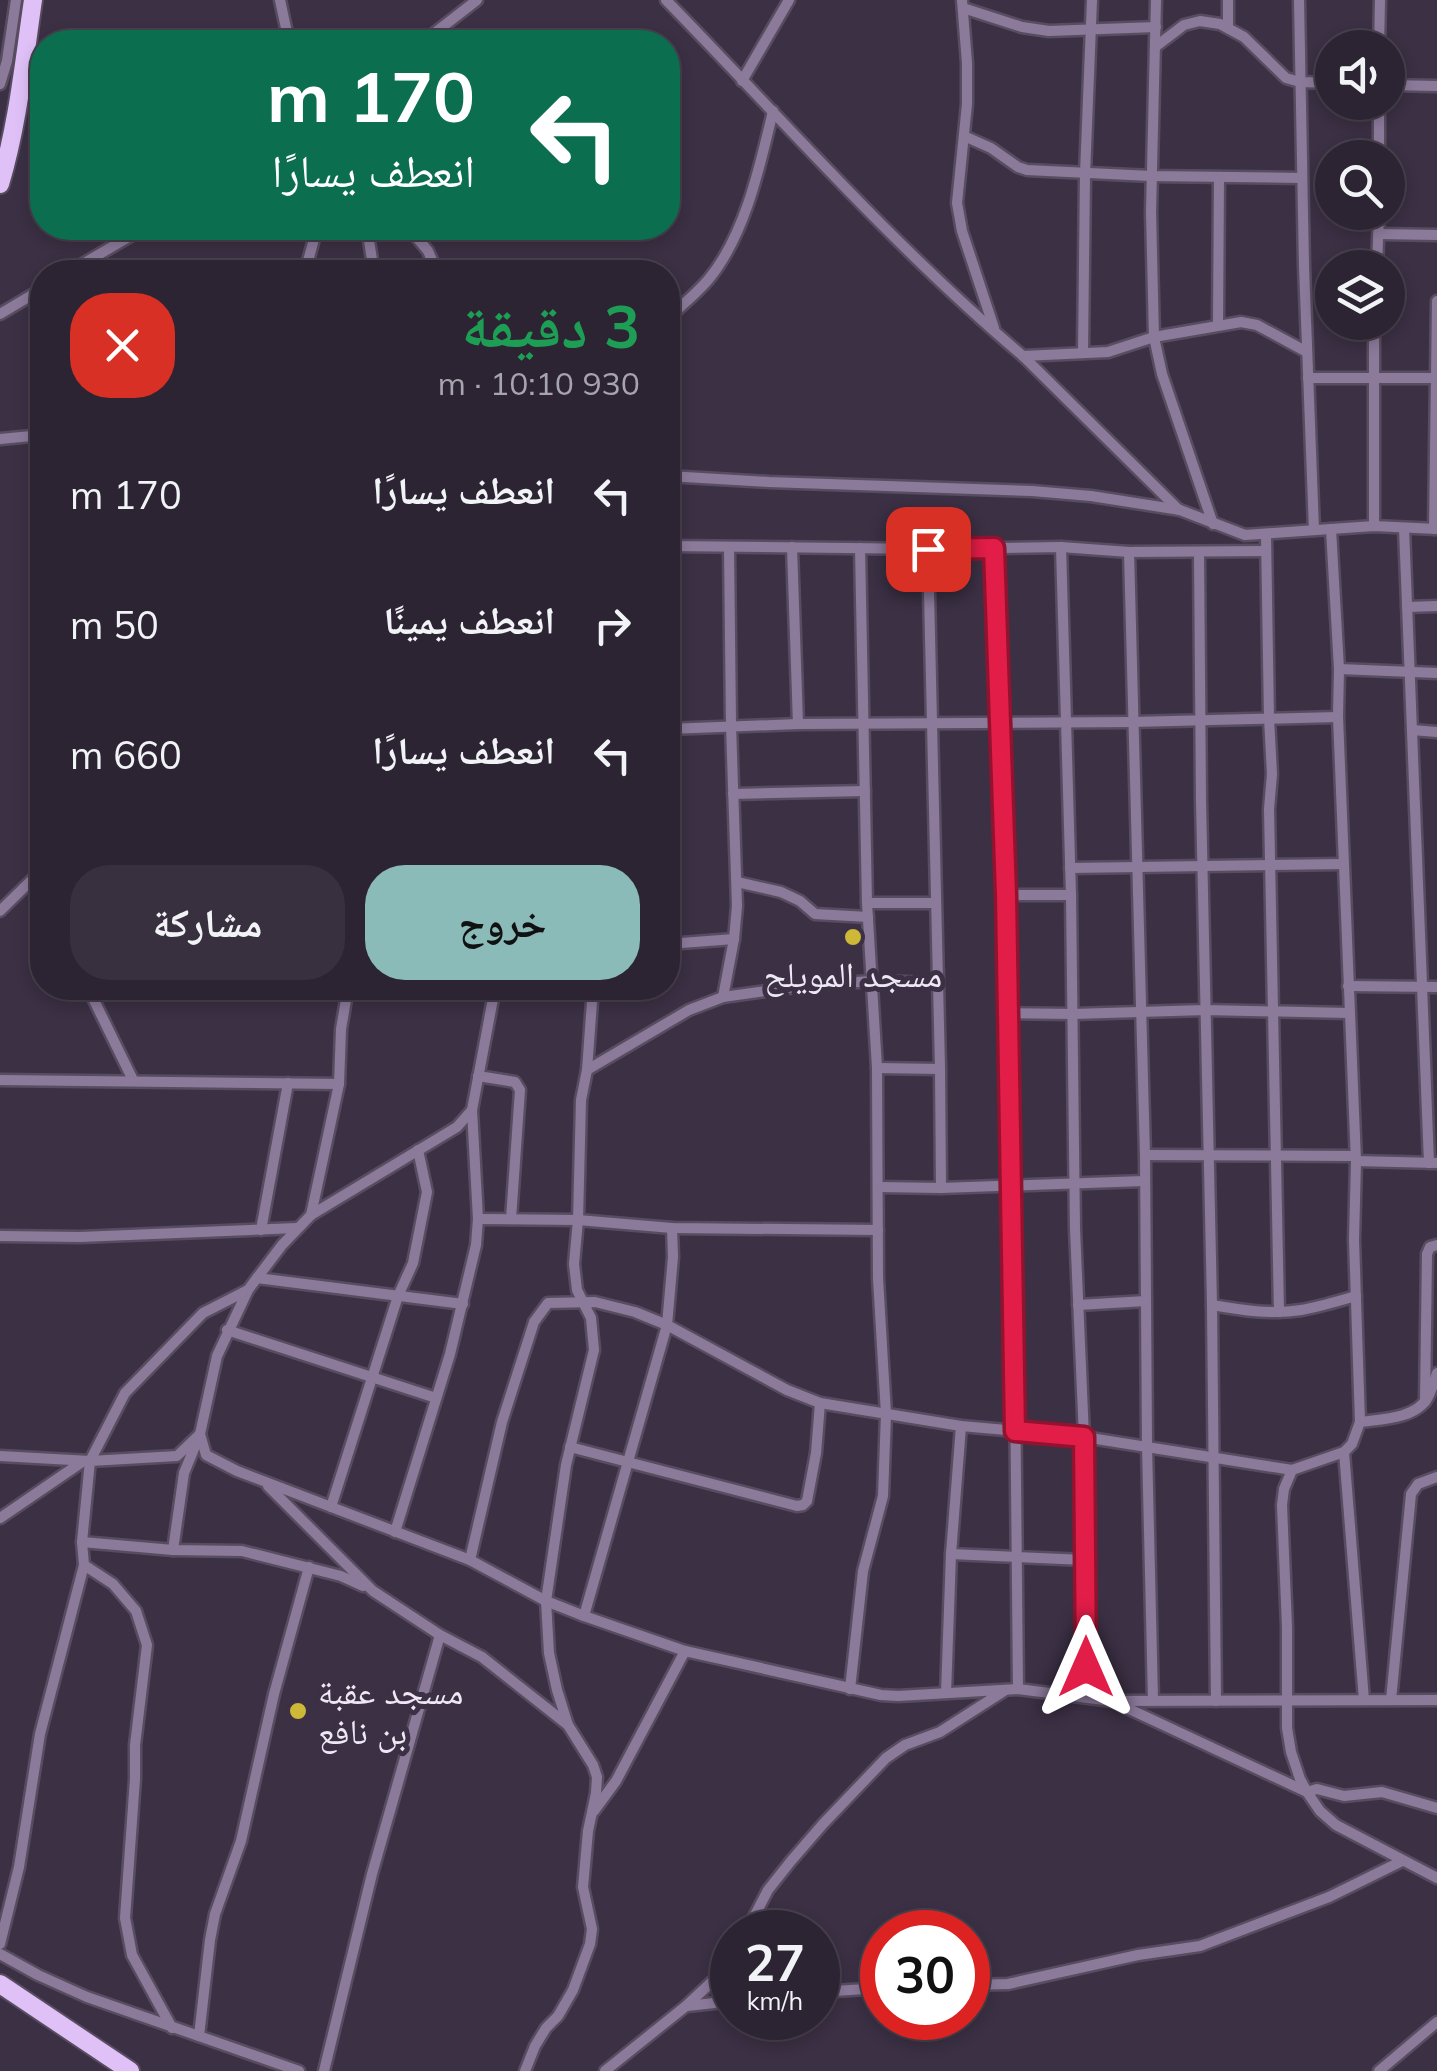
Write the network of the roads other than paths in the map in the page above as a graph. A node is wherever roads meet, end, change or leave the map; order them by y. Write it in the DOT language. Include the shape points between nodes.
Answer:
graph roads {
  1 [pos="16,0"];
  2 [pos="33,0"];
  3 [pos="280,0"];
  4 [pos="477,0"];
  5 [pos="666,0"];
  6 [pos="789,0"];
  7 [pos="1092,0"];
  8 [pos="1156,0"];
  9 [pos="1228,0"];
  10 [pos="1298,0"];
  11 [pos="1380,0"];
  12 [pos="962,4"];
  13 [pos="1156,27"];
  14 [pos="1228,28"];
  15 [pos="286,30"];
  16 [pos="438,30"];
  17 [pos="1090,30"];
  18 [pos="1379,30"];
  19 [pos="1155,48"];
  20 [pos="742,80"];
  21 [pos="1300,82"];
  22 [pos="1315,82"];
  23 [pos="0,84"];
  24 [pos="1405,85"];
  25 [pos="1437,86"];
  26 [pos="773,111"];
  27 [pos="964,136"];
  28 [pos="1084,174"];
  29 [pos="1152,176"];
  30 [pos="1219,177"];
  31 [pos="1302,178"];
  32 [pos="0,184"];
  33 [pos="1378,230"];
  34 [pos="1378,234"];
  35 [pos="1437,235"];
  36 [pos="124,240"];
  37 [pos="1378,250"];
  38 [pos="89,260"];
  39 [pos="30,296"];
  40 [pos="1437,301"];
  41 [pos="680,306"];
  42 [pos="0,314"];
  43 [pos="1218,326"];
  44 [pos="996,333"];
  45 [pos="1154,337"];
  46 [pos="1374,340"];
  47 [pos="1307,352"];
  48 [pos="1083,354"];
  49 [pos="1022,356"];
  50 [pos="1374,377"];
  51 [pos="1308,378"];
  52 [pos="1436,378"];
  53 [pos="30,436"];
  54 [pos="0,439"];
  55 [pos="680,477"];
  56 [pos="1180,510"];
  57 [pos="1213,525"];
  58 [pos="1374,526"];
  59 [pos="1404,528"];
  60 [pos="1330,529"];
  61 [pos="1435,529"];
  62 [pos="1314,530"];
  63 [pos="1266,535"];
  64 [pos="680,546"];
  65 [pos="792,547"];
  66 [pos="1061,547"];
  67 [pos="729,548"];
  68 [pos="860,548"];
  69 [pos="994,548"];
  70 [pos="928,549"];
  71 [pos="1266,551"];
  72 [pos="1128,552"];
  73 [pos="1199,552"];
  74 [pos="1437,606"];
  75 [pos="1407,607"];
  76 [pos="1339,669"];
  77 [pos="1410,672"];
  78 [pos="1437,673"];
  79 [pos="1338,717"];
  80 [pos="1268,718"];
  81 [pos="1200,721"];
  82 [pos="999,722"];
  83 [pos="1065,722"];
  84 [pos="1132,722"];
  85 [pos="932,723"];
  86 [pos="798,724"];
  87 [pos="731,725"];
  88 [pos="864,725"];
  89 [pos="680,728"];
  90 [pos="1412,730"];
  91 [pos="1437,732"];
  92 [pos="865,791"];
  93 [pos="733,794"];
  94 [pos="1344,864"];
  95 [pos="1272,865"];
  96 [pos="1204,866"];
  97 [pos="1138,867"];
  98 [pos="1070,868"];
  99 [pos="30,882"];
  100 [pos="736,882"];
  101 [pos="1071,894"];
  102 [pos="1006,895"];
  103 [pos="868,903"];
  104 [pos="935,903"];
  105 [pos="0,911"];
  106 [pos="868,917"];
  107 [pos="734,939"];
  108 [pos="680,943"];
  109 [pos="873,980"];
  110 [pos="938,983"];
  111 [pos="1348,986"];
  112 [pos="1422,987"];
  113 [pos="1437,987"];
  114 [pos="723,997"];
  115 [pos="94,1000"];
  116 [pos="346,1000"];
  117 [pos="493,1000"];
  118 [pos="591,1000"];
  119 [pos="1205,1010"];
  120 [pos="1140,1012"];
  121 [pos="1274,1012"];
  122 [pos="1007,1013"];
  123 [pos="1348,1013"];
  124 [pos="1073,1014"];
  125 [pos="877,1068"];
  126 [pos="940,1069"];
  127 [pos="587,1070"];
  128 [pos="478,1076"];
  129 [pos="0,1080"];
  130 [pos="133,1080"];
  131 [pos="288,1083"];
  132 [pos="338,1084"];
  133 [pos="472,1110"];
  134 [pos="418,1150"];
  135 [pos="1145,1154"];
  136 [pos="1209,1156"];
  137 [pos="1275,1156"];
  138 [pos="1355,1159"];
  139 [pos="1433,1163"];
  140 [pos="1144,1181"];
  141 [pos="1076,1183"];
  142 [pos="1011,1184"];
  143 [pos="879,1187"];
  144 [pos="940,1188"];
  145 [pos="311,1215"];
  146 [pos="478,1219"];
  147 [pos="512,1219"];
  148 [pos="578,1220"];
  149 [pos="298,1228"];
  150 [pos="672,1228"];
  151 [pos="262,1230"];
  152 [pos="878,1230"];
  153 [pos="0,1236"];
  154 [pos="1437,1245"];
  155 [pos="257,1278"];
  156 [pos="248,1290"];
  157 [pos="398,1296"];
  158 [pos="1356,1296"];
  159 [pos="582,1301"];
  160 [pos="1146,1302"];
  161 [pos="463,1304"];
  162 [pos="1212,1305"];
  163 [pos="1078,1306"];
  164 [pos="1279,1312"];
  165 [pos="667,1325"];
  166 [pos="227,1330"];
  167 [pos="1437,1374"];
  168 [pos="372,1378"];
  169 [pos="436,1398"];
  170 [pos="1425,1402"];
  171 [pos="820,1403"];
  172 [pos="886,1414"];
  173 [pos="1360,1422"];
  174 [pos="960,1426"];
  175 [pos="1015,1431"];
  176 [pos="200,1434"];
  177 [pos="1084,1437"];
  178 [pos="1147,1446"];
  179 [pos="570,1447"];
  180 [pos="1344,1452"];
  181 [pos="0,1456"];
  182 [pos="1214,1457"];
  183 [pos="86,1461"];
  184 [pos="628,1462"];
  185 [pos="1292,1470"];
  186 [pos="1437,1477"];
  187 [pos="264,1481"];
  188 [pos="331,1507"];
  189 [pos="0,1518"];
  190 [pos="395,1532"];
  191 [pos="82,1542"];
  192 [pos="174,1550"];
  193 [pos="951,1554"];
  194 [pos="1016,1557"];
  195 [pos="470,1560"];
  196 [pos="1085,1560"];
  197 [pos="84,1564"];
  198 [pos="309,1567"];
  199 [pos="372,1591"];
  200 [pos="546,1600"];
  201 [pos="584,1616"];
  202 [pos="440,1635"];
  203 [pos="685,1650"];
  204 [pos="850,1689"];
  205 [pos="1018,1689"];
  206 [pos="1004,1690"];
  207 [pos="946,1693"];
  208 [pos="1086,1697"];
  209 [pos="1287,1699"];
  210 [pos="1112,1700"];
  211 [pos="1153,1700"];
  212 [pos="1364,1700"];
  213 [pos="1391,1700"];
  214 [pos="1437,1700"];
  215 [pos="1216,1701"];
  216 [pos="568,1725"];
  217 [pos="1307,1792"];
  218 [pos="1437,1808"];
  219 [pos="591,1816"];
  220 [pos="1402,1860"];
  221 [pos="1437,1876"];
  222 [pos="758,1910"];
  223 [pos="0,1944"];
  224 [pos="0,1954"];
  225 [pos="0,1984"];
  226 [pos="710,1984"];
  227 [pos="990,1984"];
  228 [pos="710,2003"];
  229 [pos="686,2006"];
  230 [pos="1437,2022"];
  231 [pos="172,2028"];
  232 [pos="199,2036"];
  233 [pos="130,2071"];
  234 [pos="299,2071"];
  235 [pos="324,2071"];
  236 [pos="525,2071"];
  237 [pos="605,2071"];
  238 [pos="1379,2071"];
  1 -- 23 [label="street"];
  2 -- 32 [label="main road"];
  3 -- 15 [label="street"];
  4 -- 16 [label="street"];
  5 -- 20 [label="street"];
  6 -- 20 [label="street"];
  7 -- 17 [label="street"];
  8 -- 13 [label="street"];
  9 -- 14 [label="street"];
  10 -- 21 [label="street"];
  11 -- 18 [label="street"];
  12 -- 17 [label="street" via="1035,30"];
  12 -- 27 [label="street"];
  13 -- 17 [label="street"];
  13 -- 19 [label="street"];
  14 -- 19 [label="street" via="1191,22"];
  14 -- 21 [label="street" via="1286,78"];
  17 -- 28 [label="street"];
  19 -- 29 [label="street"];
  20 -- 26 [label="street"];
  21 -- 22 [label="street"];
  21 -- 31 [label="street"];
  24 -- 25 [label="street"];
  26 -- 41 [label="street" via="729,248"];
  26 -- 44 [label="street"];
  27 -- 28 [label="street" via="1018,167"];
  27 -- 44 [label="street" via="959,218"];
  28 -- 29 [label="street"];
  28 -- 48 [label="street"];
  29 -- 30 [label="street"];
  29 -- 45 [label="street"];
  30 -- 31 [label="street"];
  30 -- 43 [label="street"];
  31 -- 47 [label="street"];
  33 -- 34 [label="street"];
  34 -- 35 [label="street"];
  34 -- 37 [label="street"];
  36 -- 38 [label="street"];
  39 -- 42 [label="street"];
  40 -- 52 [label="street"];
  43 -- 45 [label="street"];
  43 -- 47 [label="street" via="1250,322"];
  44 -- 49 [label="street"];
  45 -- 48 [label="street"];
  45 -- 57 [label="street"];
  46 -- 50 [label="street"];
  47 -- 51 [label="street"];
  48 -- 49 [label="street"];
  49 -- 56 [label="street"];
  50 -- 51 [label="street"];
  50 -- 52 [label="street"];
  50 -- 58 [label="street"];
  51 -- 62 [label="street"];
  52 -- 61 [label="street"];
  53 -- 54 [label="street"];
  55 -- 56 [label="street" via="1032,490"];
  56 -- 57 [label="street"];
  57 -- 63 [label="street" via="1244,536"];
  58 -- 59 [label="street"];
  58 -- 60 [label="street"];
  59 -- 61 [label="street"];
  59 -- 75 [label="street"];
  60 -- 62 [label="street"];
  60 -- 76 [label="street"];
  62 -- 63 [label="street"];
  63 -- 71 [label="street"];
  64 -- 67 [label="street"];
  65 -- 67 [label="street"];
  65 -- 68 [label="street"];
  65 -- 86 [label="street"];
  66 -- 69 [label="street"];
  66 -- 72 [label="street"];
  66 -- 83 [label="street"];
  67 -- 87 [label="street"];
  68 -- 70 [label="street"];
  68 -- 88 [label="street"];
  69 -- 70 [label="street"];
  69 -- 82 [label="street"];
  70 -- 85 [label="street"];
  71 -- 73 [label="street"];
  71 -- 80 [label="street"];
  72 -- 73 [label="street"];
  72 -- 84 [label="street"];
  73 -- 81 [label="street"];
  74 -- 75 [label="street"];
  75 -- 77 [label="street"];
  76 -- 77 [label="street"];
  76 -- 79 [label="street"];
  77 -- 78 [label="street"];
  77 -- 90 [label="street"];
  79 -- 80 [label="street"];
  79 -- 94 [label="street"];
  80 -- 81 [label="street"];
  80 -- 95 [label="street"];
  81 -- 84 [label="street"];
  81 -- 96 [label="street"];
  82 -- 83 [label="street"];
  82 -- 85 [label="street"];
  82 -- 102 [label="street"];
  83 -- 84 [label="street"];
  83 -- 98 [label="street"];
  84 -- 97 [label="street"];
  85 -- 88 [label="street"];
  85 -- 104 [label="street"];
  86 -- 87 [label="street"];
  86 -- 88 [label="street"];
  87 -- 89 [label="street"];
  87 -- 93 [label="street"];
  88 -- 92 [label="street"];
  90 -- 91 [label="street"];
  90 -- 112 [label="street"];
  92 -- 93 [label="street"];
  92 -- 103 [label="street"];
  93 -- 100 [label="street"];
  94 -- 95 [label="street"];
  94 -- 111 [label="street"];
  95 -- 96 [label="street"];
  95 -- 121 [label="street"];
  96 -- 97 [label="street"];
  96 -- 119 [label="street"];
  97 -- 98 [label="street"];
  97 -- 120 [label="street"];
  98 -- 101 [label="street"];
  99 -- 105 [label="street"];
  100 -- 106 [label="street" via="781,892 816,914"];
  100 -- 107 [label="street"];
  101 -- 102 [label="street"];
  101 -- 124 [label="street"];
  102 -- 122 [label="street"];
  103 -- 104 [label="street"];
  103 -- 106 [label="street"];
  104 -- 110 [label="street"];
  106 -- 109 [label="street"];
  107 -- 108 [label="street"];
  107 -- 114 [label="street"];
  109 -- 110 [label="street"];
  109 -- 114 [label="street"];
  109 -- 125 [label="street"];
  110 -- 126 [label="street"];
  111 -- 112 [label="street"];
  111 -- 123 [label="street"];
  112 -- 113 [label="street"];
  112 -- 139 [label="street"];
  114 -- 127 [label="street"];
  115 -- 130 [label="street"];
  116 -- 132 [label="street"];
  117 -- 128 [label="street"];
  118 -- 127 [label="street"];
  119 -- 120 [label="street"];
  119 -- 121 [label="street"];
  119 -- 136 [label="street"];
  120 -- 124 [label="street"];
  120 -- 135 [label="street"];
  121 -- 123 [label="street"];
  121 -- 137 [label="street"];
  122 -- 124 [label="street"];
  122 -- 142 [label="street"];
  123 -- 138 [label="street"];
  124 -- 141 [label="street"];
  125 -- 126 [label="street"];
  125 -- 143 [label="street"];
  126 -- 144 [label="street"];
  127 -- 148 [label="street"];
  128 -- 133 [label="street"];
  128 -- 147 [label="street" via="515,1082 520,1090"];
  129 -- 130 [label="street"];
  130 -- 131 [label="street"];
  131 -- 132 [label="street"];
  131 -- 151 [label="street"];
  132 -- 145 [label="street"];
  133 -- 134 [label="street"];
  133 -- 146 [label="street"];
  134 -- 145 [label="street"];
  134 -- 157 [label="street" via="427,1192 413,1263"];
  135 -- 136 [label="street"];
  135 -- 140 [label="street"];
  136 -- 137 [label="street"];
  136 -- 162 [label="street"];
  137 -- 138 [label="street"];
  137 -- 164 [label="street"];
  138 -- 139 [label="street"];
  138 -- 158 [label="street"];
  140 -- 141 [label="street"];
  140 -- 160 [label="street"];
  141 -- 142 [label="street"];
  141 -- 163 [label="street"];
  142 -- 144 [label="street"];
  142 -- 175 [label="street"];
  143 -- 144 [label="street"];
  143 -- 152 [label="street"];
  145 -- 149 [label="street"];
  146 -- 147 [label="street"];
  146 -- 161 [label="street"];
  147 -- 148 [label="street"];
  148 -- 150 [label="street"];
  148 -- 159 [label="street" via="575,1281"];
  149 -- 151 [label="street"];
  149 -- 155 [label="street"];
  150 -- 152 [label="street"];
  150 -- 165 [label="street"];
  151 -- 153 [label="street"];
  152 -- 172 [label="street"];
  154 -- 170 [label="street" via="1427,1254"];
  155 -- 156 [label="street"];
  155 -- 157 [label="street"];
  156 -- 166 [label="street"];
  156 -- 183 [label="street" via="204,1313 126,1393"];
  157 -- 161 [label="street"];
  157 -- 168 [label="street"];
  158 -- 164 [label="street"];
  158 -- 173 [label="street"];
  159 -- 165 [label="street"];
  159 -- 179 [label="street" via="594,1350"];
  159 -- 195 [label="street" via="548,1303 534,1322"];
  160 -- 163 [label="street"];
  160 -- 178 [label="street"];
  161 -- 169 [label="street"];
  162 -- 164 [label="street"];
  162 -- 182 [label="street"];
  163 -- 177 [label="street"];
  165 -- 171 [label="street"];
  165 -- 184 [label="street"];
  166 -- 168 [label="street"];
  166 -- 176 [label="street"];
  167 -- 170 [label="street"];
  168 -- 169 [label="street"];
  168 -- 188 [label="street"];
  169 -- 190 [label="street"];
  170 -- 173 [label="street" via="1403,1415"];
  171 -- 172 [label="street"];
  171 -- 184 [label="street" via="803,1505"];
  172 -- 174 [label="street"];
  172 -- 204 [label="street" via="883,1496 863,1571"];
  173 -- 180 [label="street"];
  174 -- 175 [label="street"];
  174 -- 193 [label="street"];
  175 -- 177 [label="street"];
  175 -- 194 [label="street"];
  176 -- 183 [label="street" via="177,1456"];
  176 -- 187 [label="street" via="206,1455"];
  176 -- 192 [label="street" via="184,1473"];
  177 -- 178 [label="street"];
  177 -- 196 [label="street"];
  178 -- 182 [label="street"];
  178 -- 211 [label="street"];
  179 -- 184 [label="street"];
  179 -- 200 [label="street"];
  180 -- 185 [label="street"];
  180 -- 212 [label="street"];
  181 -- 183 [label="street"];
  182 -- 185 [label="street"];
  182 -- 215 [label="street"];
  183 -- 189 [label="street"];
  183 -- 191 [label="street"];
  184 -- 201 [label="street"];
  185 -- 209 [label="street" via="1282,1505"];
  186 -- 213 [label="street" via="1412,1494"];
  187 -- 188 [label="street"];
  187 -- 199 [label="street"];
  188 -- 190 [label="street"];
  190 -- 195 [label="street"];
  191 -- 192 [label="street"];
  191 -- 197 [label="street"];
  192 -- 198 [label="street" via="242,1551"];
  193 -- 194 [label="street"];
  193 -- 207 [label="street"];
  194 -- 196 [label="street"];
  194 -- 205 [label="street"];
  195 -- 200 [label="street"];
  196 -- 208 [label="street"];
  197 -- 223 [label="street" via="40,1734"];
  197 -- 231 [label="street" via="114,1584 136,1611 147,1645 125,1918 132,1955"];
  198 -- 199 [label="street"];
  198 -- 232 [label="street" via="241,1841 215,1914"];
  199 -- 202 [label="street"];
  200 -- 201 [label="street"];
  200 -- 216 [label="street" via="549,1653"];
  201 -- 203 [label="street"];
  202 -- 216 [label="street" via="482,1657"];
  202 -- 235 [label="street"];
  203 -- 204 [label="street"];
  203 -- 219 [label="street"];
  204 -- 207 [label="street"];
  205 -- 206 [label="street"];
  205 -- 208 [label="street"];
  206 -- 207 [label="street"];
  206 -- 222 [label="street" via="886,1758 791,1861"];
  208 -- 210 [label="street"];
  209 -- 212 [label="street"];
  209 -- 215 [label="street"];
  209 -- 217 [label="street" via="1291,1752"];
  210 -- 211 [label="street"];
  210 -- 217 [label="street"];
  211 -- 215 [label="street"];
  212 -- 213 [label="street"];
  213 -- 214 [label="street"];
  216 -- 219 [label="street" via="597,1777"];
  217 -- 218 [label="street" via="1382,1792"];
  217 -- 220 [label="street" via="1336,1825"];
  219 -- 236 [label="street" via="583,1887 590,1944 573,1990"];
  220 -- 221 [label="street"];
  220 -- 227 [label="street" via="1329,1897 1200,1946"];
  224 -- 231 [label="street" via="87,1998"];
  225 -- 233 [label="main road"];
  226 -- 229 [label="street"];
  228 -- 229 [label="street"];
  229 -- 237 [label="street"];
  230 -- 238 [label="street"];
  231 -- 232 [label="street"];
  232 -- 234 [label="street"];
}
